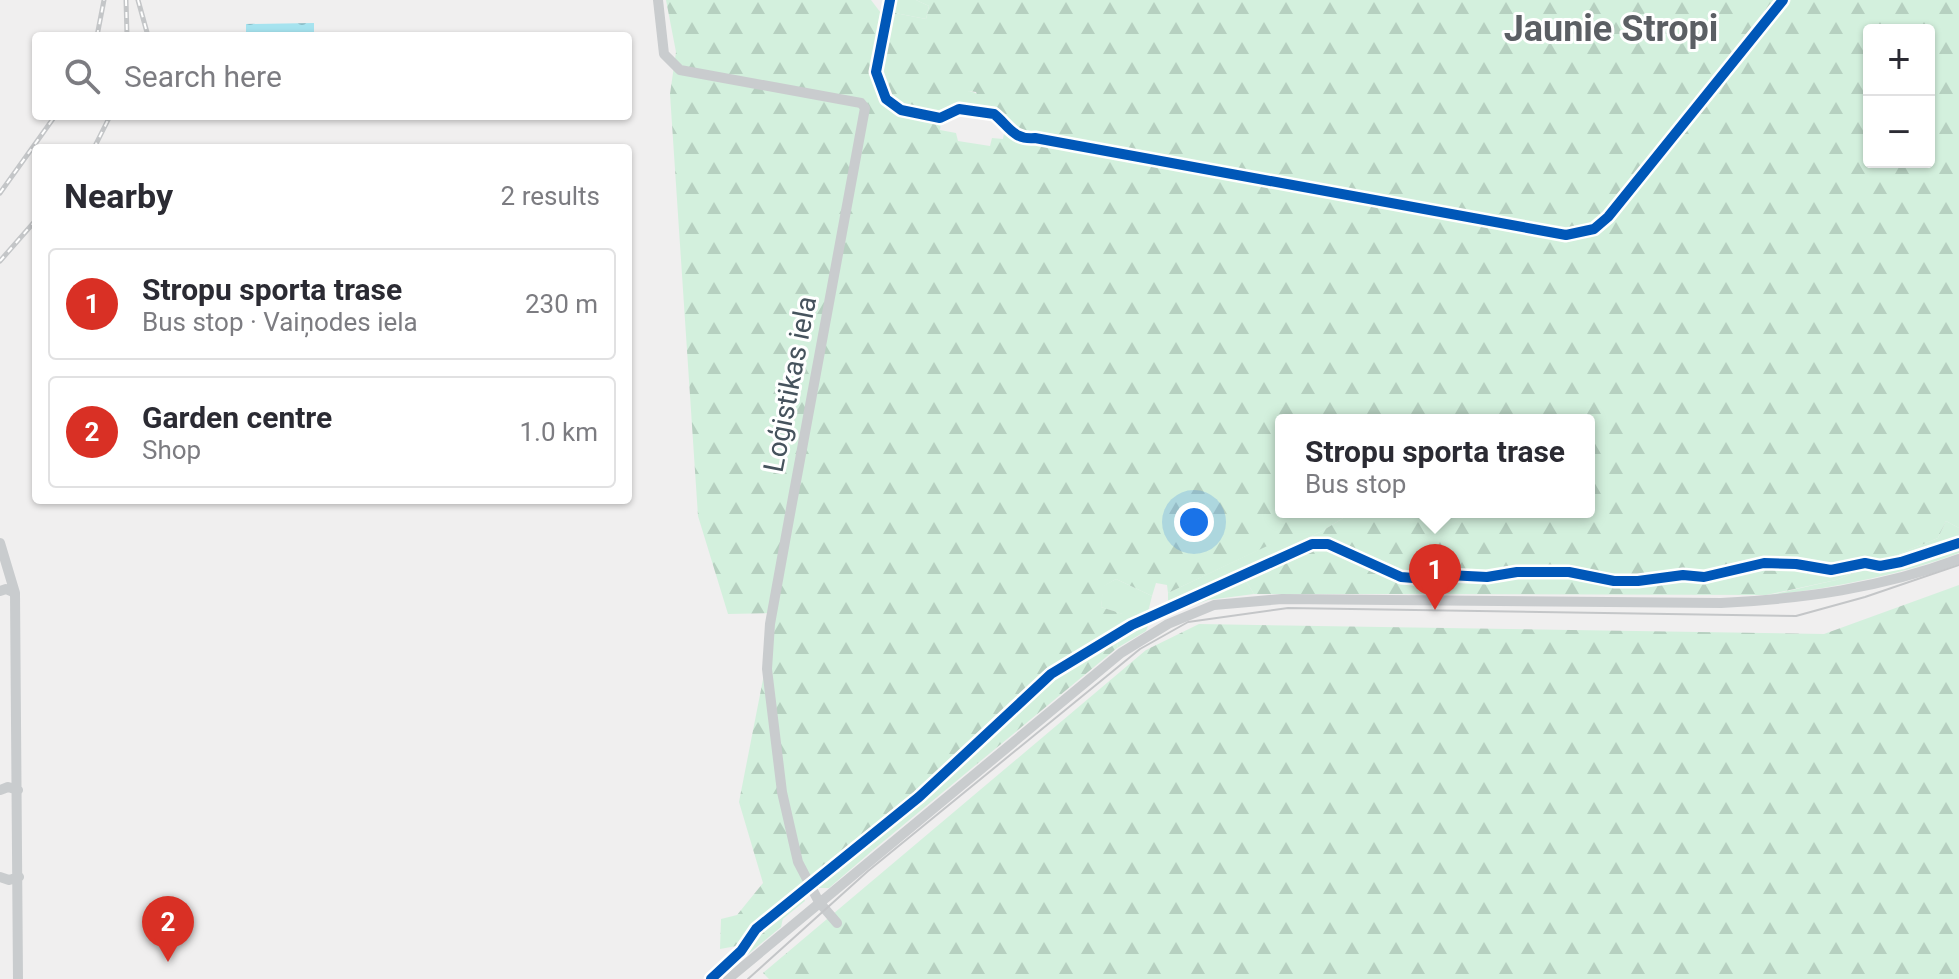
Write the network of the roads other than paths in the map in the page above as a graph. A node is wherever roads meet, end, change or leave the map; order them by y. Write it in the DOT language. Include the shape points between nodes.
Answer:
graph roads {
  1 [pos="658,0"];
  2 [pos="0,543"];
  3 [pos="1959,559"];
  4 [pos="0,591"];
  5 [pos="15,593"];
  6 [pos="0,790"];
  7 [pos="18,790"];
  8 [pos="0,877"];
  9 [pos="19,877"];
  10 [pos="819,902"];
  11 [pos="837,923"];
  12 [pos="18,979"];
  13 [pos="728,979"];
  1 -- 10 [label="street, Loģistikas iela" via="664,54 680,70 861,103 865,108 770,624 767,669 782,792 798,862"];
  2 -- 5 [label="street"];
  3 -- 10 [label="street" via="1874,584 1771,601 1282,599 1214,605 1168,624 1121,653"];
  4 -- 5 [label="street"];
  5 -- 7 [label="street"];
  6 -- 7 [label="street"];
  7 -- 9 [label="street"];
  8 -- 9 [label="street"];
  9 -- 12 [label="street"];
  10 -- 11 [label="street, Loģistikas iela"];
  10 -- 13 [label="street"];
}
